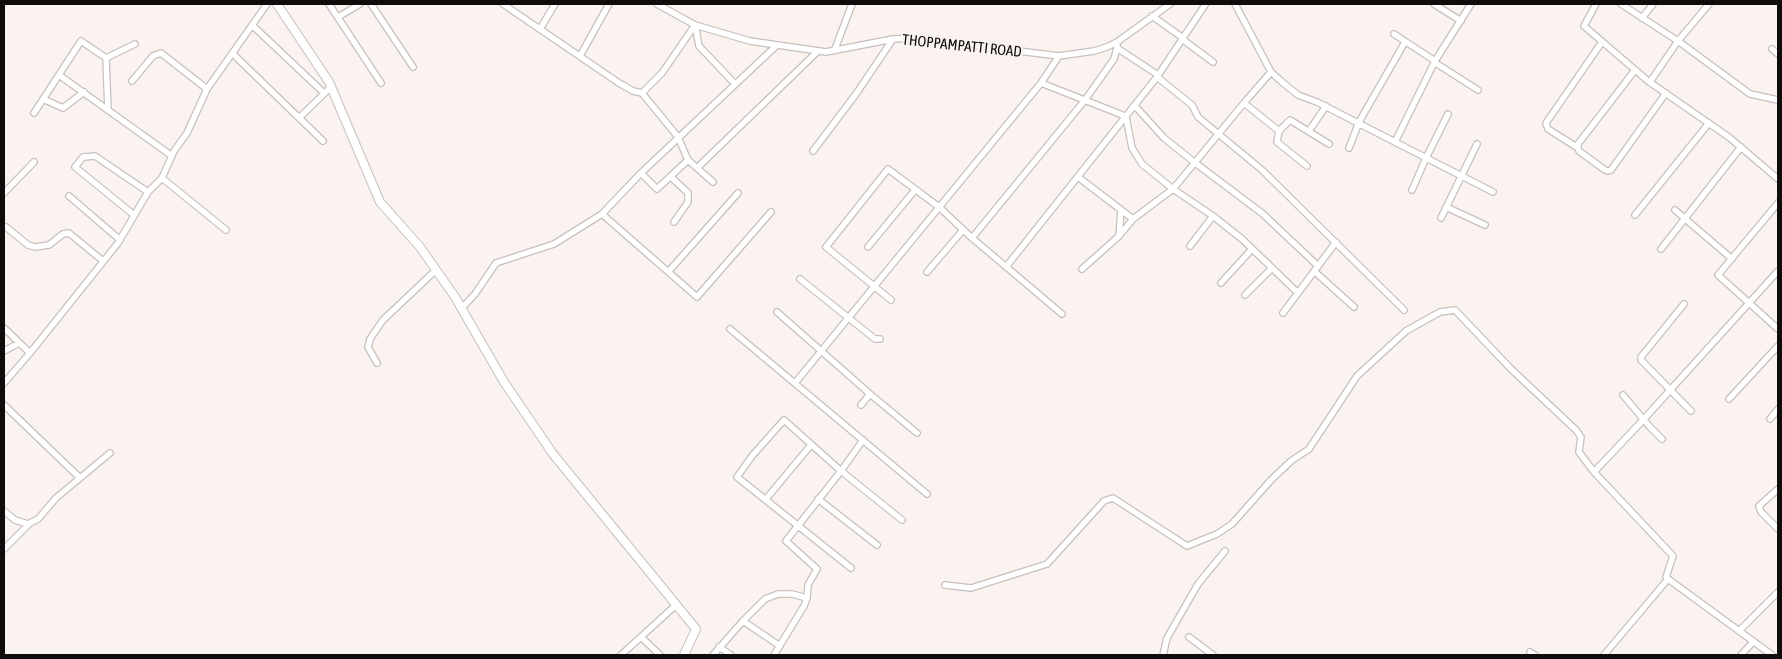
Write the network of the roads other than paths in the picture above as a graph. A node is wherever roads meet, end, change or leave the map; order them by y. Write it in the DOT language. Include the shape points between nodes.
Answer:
graph roads {
  1 [pos="267,4"];
  2 [pos="277,4"];
  3 [pos="329,4"];
  4 [pos="360,4"];
  5 [pos="372,4"];
  6 [pos="503,4"];
  7 [pos="555,4"];
  8 [pos="609,4"];
  9 [pos="659,4"];
  10 [pos="852,4"];
  11 [pos="1170,4"];
  12 [pos="1235,4"];
  13 [pos="1434,4"];
  14 [pos="1471,4"];
  15 [pos="1596,4"];
  16 [pos="1621,4"];
  17 [pos="1653,4"];
  18 [pos="1709,4"];
  19 [pos="1204,5"];
  20 [pos="1152,16"];
  21 [pos="338,17"];
  22 [pos="1642,18"];
  23 [pos="1461,21"];
  24 [pos="252,25"];
  25 [pos="694,25"];
  26 [pos="540,29"];
  27 [pos="1394,34"];
  28 [pos="893,39"];
  29 [pos="1183,39"];
  30 [pos="1678,41"];
  31 [pos="1405,42"];
  32 [pos="1602,42"];
  33 [pos="136,44"];
  34 [pos="1117,45"];
  35 [pos="776,46"];
  36 [pos="1772,49"];
  37 [pos="835,50"];
  38 [pos="818,51"];
  39 [pos="233,54"];
  40 [pos="1778,54"];
  41 [pos="580,56"];
  42 [pos="1059,56"];
  43 [pos="106,58"];
  44 [pos="1212,62"];
  45 [pos="1434,62"];
  46 [pos="413,67"];
  47 [pos="1635,70"];
  48 [pos="1272,72"];
  49 [pos="59,75"];
  50 [pos="1157,76"];
  51 [pos="132,81"];
  52 [pos="1650,82"];
  53 [pos="381,83"];
  54 [pos="1041,83"];
  55 [pos="735,84"];
  56 [pos="331,86"];
  57 [pos="207,89"];
  58 [pos="1478,90"];
  59 [pos="84,92"];
  60 [pos="324,93"];
  61 [pos="642,93"];
  62 [pos="1666,94"];
  63 [pos="43,99"];
  64 [pos="1085,100"];
  65 [pos="1778,100"];
  66 [pos="1244,102"];
  67 [pos="1135,106"];
  68 [pos="1326,106"];
  69 [pos="108,110"];
  70 [pos="34,113"];
  71 [pos="1448,114"];
  72 [pos="1126,117"];
  73 [pos="299,118"];
  74 [pos="1359,122"];
  75 [pos="1709,124"];
  76 [pos="1279,131"];
  77 [pos="1309,131"];
  78 [pos="1218,134"];
  79 [pos="678,137"];
  80 [pos="323,141"];
  81 [pos="1395,142"];
  82 [pos="1330,144"];
  83 [pos="1477,144"];
  84 [pos="1741,147"];
  85 [pos="1349,148"];
  86 [pos="1578,148"];
  87 [pos="813,150"];
  88 [pos="172,156"];
  89 [pos="1426,158"];
  90 [pos="688,160"];
  91 [pos="34,162"];
  92 [pos="1194,162"];
  93 [pos="1307,166"];
  94 [pos="697,168"];
  95 [pos="641,172"];
  96 [pos="1461,176"];
  97 [pos="1078,177"];
  98 [pos="162,178"];
  99 [pos="671,178"];
  100 [pos="1778,179"];
  101 [pos="713,182"];
  102 [pos="1173,189"];
  103 [pos="915,190"];
  104 [pos="1412,190"];
  105 [pos="148,192"];
  106 [pos="1493,192"];
  107 [pos="4,193"];
  108 [pos="738,193"];
  109 [pos="69,196"];
  110 [pos="1778,203"];
  111 [pos="939,207"];
  112 [pos="1446,207"];
  113 [pos="1121,210"];
  114 [pos="1675,210"];
  115 [pos="771,212"];
  116 [pos="602,214"];
  117 [pos="134,215"];
  118 [pos="1634,215"];
  119 [pos="1213,216"];
  120 [pos="1441,218"];
  121 [pos="1133,219"];
  122 [pos="1686,219"];
  123 [pos="674,222"];
  124 [pos="1485,225"];
  125 [pos="6,227"];
  126 [pos="226,230"];
  127 [pos="963,230"];
  128 [pos="1119,236"];
  129 [pos="972,238"];
  130 [pos="119,239"];
  131 [pos="1336,242"];
  132 [pos="868,246"];
  133 [pos="1190,246"];
  134 [pos="1252,249"];
  135 [pos="1661,249"];
  136 [pos="1732,259"];
  137 [pos="103,261"];
  138 [pos="1006,267"];
  139 [pos="1272,268"];
  140 [pos="1316,268"];
  141 [pos="1082,269"];
  142 [pos="436,270"];
  143 [pos="1778,271"];
  144 [pos="669,272"];
  145 [pos="927,272"];
  146 [pos="800,279"];
  147 [pos="1221,283"];
  148 [pos="874,286"];
  149 [pos="1298,293"];
  150 [pos="1245,295"];
  151 [pos="890,300"];
  152 [pos="1748,302"];
  153 [pos="1684,304"];
  154 [pos="1354,307"];
  155 [pos="462,308"];
  156 [pos="1404,310"];
  157 [pos="777,312"];
  158 [pos="1283,313"];
  159 [pos="1062,314"];
  160 [pos="849,318"];
  161 [pos="4,328"];
  162 [pos="1778,329"];
  163 [pos="730,330"];
  164 [pos="880,338"];
  165 [pos="19,343"];
  166 [pos="1778,346"];
  167 [pos="4,351"];
  168 [pos="821,351"];
  169 [pos="30,353"];
  170 [pos="377,363"];
  171 [pos="4,383"];
  172 [pos="795,383"];
  173 [pos="1671,390"];
  174 [pos="870,394"];
  175 [pos="1623,395"];
  176 [pos="1729,399"];
  177 [pos="4,405"];
  178 [pos="860,405"];
  179 [pos="1778,409"];
  180 [pos="1691,411"];
  181 [pos="1644,419"];
  182 [pos="1770,419"];
  183 [pos="917,433"];
  184 [pos="1662,439"];
  185 [pos="863,440"];
  186 [pos="811,445"];
  187 [pos="110,453"];
  188 [pos="842,471"];
  189 [pos="1594,472"];
  190 [pos="80,478"];
  191 [pos="1778,489"];
  192 [pos="927,494"];
  193 [pos="766,499"];
  194 [pos="818,499"];
  195 [pos="4,511"];
  196 [pos="902,520"];
  197 [pos="28,524"];
  198 [pos="798,525"];
  199 [pos="1778,529"];
  200 [pos="877,545"];
  201 [pos="4,549"];
  202 [pos="1225,552"];
  203 [pos="851,568"];
  204 [pos="1668,579"];
  205 [pos="945,585"];
  206 [pos="1778,592"];
  207 [pos="807,598"];
  208 [pos="676,605"];
  209 [pos="743,621"];
  210 [pos="1739,631"];
  211 [pos="641,637"];
  212 [pos="1188,637"];
  213 [pos="1753,642"];
  214 [pos="780,646"];
  215 [pos="719,647"];
  216 [pos="621,655"];
  217 [pos="660,655"];
  218 [pos="684,655"];
  219 [pos="713,655"];
  220 [pos="731,655"];
  221 [pos="774,655"];
  222 [pos="1163,655"];
  223 [pos="1213,655"];
  224 [pos="1604,655"];
  225 [pos="1742,655"];
  226 [pos="1772,655"];
  1 -- 24 [label="street"];
  2 -- 56 [label="street"];
  3 -- 21 [label="street"];
  4 -- 21 [label="street"];
  5 -- 46 [label="street"];
  6 -- 26 [label="street"];
  7 -- 26 [label="street"];
  8 -- 41 [label="street"];
  9 -- 25 [label="street, THOPPAMPATTI ROAD"];
  10 -- 37 [label="street"];
  11 -- 20 [label="street, THOPPAMPATTI ROAD"];
  12 -- 48 [label="street"];
  13 -- 23 [label="street"];
  14 -- 23 [label="street"];
  15 -- 32 [label="street" via="1584,26"];
  16 -- 22 [label="street"];
  17 -- 22 [label="street"];
  18 -- 30 [label="street"];
  19 -- 29 [label="street"];
  20 -- 29 [label="street"];
  20 -- 34 [label="street, THOPPAMPATTI ROAD"];
  21 -- 53 [label="street"];
  22 -- 30 [label="street"];
  23 -- 45 [label="street"];
  24 -- 39 [label="street"];
  24 -- 60 [label="street"];
  25 -- 35 [label="street, THOPPAMPATTI ROAD"];
  25 -- 55 [label="street" via="699,46"];
  25 -- 61 [label="street" via="662,73"];
  26 -- 41 [label="street"];
  27 -- 31 [label="street"];
  28 -- 37 [label="street, THOPPAMPATTI ROAD"];
  28 -- 42 [label="street, THOPPAMPATTI ROAD" via="913,38"];
  28 -- 87 [label="street"];
  29 -- 44 [label="street"];
  29 -- 50 [label="street"];
  30 -- 52 [label="street"];
  30 -- 65 [label="street" via="1750,94"];
  31 -- 45 [label="street"];
  31 -- 74 [label="street"];
  32 -- 47 [label="street"];
  32 -- 86 [label="street" via="1546,124 1548,129"];
  33 -- 43 [label="street"];
  34 -- 42 [label="street, THOPPAMPATTI ROAD" via="1094,52"];
  34 -- 50 [label="street"];
  34 -- 64 [label="street" via="1114,59"];
  35 -- 38 [label="street, THOPPAMPATTI ROAD"];
  35 -- 55 [label="street"];
  36 -- 40 [label="street"];
  37 -- 38 [label="street, THOPPAMPATTI ROAD"];
  38 -- 94 [label="street"];
  39 -- 57 [label="street"];
  39 -- 73 [label="street"];
  41 -- 61 [label="street" via="619,83"];
  42 -- 54 [label="street"];
  43 -- 49 [label="street" via="81,40"];
  43 -- 69 [label="street"];
  45 -- 58 [label="street"];
  45 -- 81 [label="street"];
  47 -- 52 [label="street"];
  47 -- 86 [label="street"];
  48 -- 66 [label="street"];
  48 -- 68 [label="street" via="1298,95"];
  49 -- 59 [label="street"];
  49 -- 63 [label="street"];
  50 -- 67 [label="street"];
  50 -- 78 [label="street"];
  51 -- 57 [label="street" via="153,56 162,53"];
  52 -- 62 [label="street"];
  54 -- 64 [label="street"];
  54 -- 111 [label="street"];
  55 -- 79 [label="street"];
  56 -- 60 [label="street"];
  56 -- 142 [label="street" via="380,202"];
  57 -- 88 [label="street" via="187,133"];
  59 -- 63 [label="street" via="63,108"];
  59 -- 69 [label="street"];
  60 -- 73 [label="street"];
  61 -- 79 [label="street"];
  62 -- 75 [label="street"];
  62 -- 86 [label="street" via="1611,170 1605,170"];
  63 -- 70 [label="street"];
  64 -- 72 [label="street"];
  64 -- 129 [label="street"];
  66 -- 76 [label="street"];
  66 -- 78 [label="street"];
  67 -- 72 [label="street"];
  67 -- 92 [label="street" via="1164,138"];
  68 -- 74 [label="street"];
  68 -- 77 [label="street"];
  69 -- 88 [label="street"];
  71 -- 89 [label="street"];
  72 -- 97 [label="street"];
  72 -- 102 [label="street" via="1132,148 1142,164"];
  73 -- 80 [label="street"];
  74 -- 81 [label="street"];
  74 -- 85 [label="street"];
  75 -- 84 [label="street"];
  75 -- 118 [label="street"];
  76 -- 77 [label="street" via="1290,120"];
  76 -- 93 [label="street" via="1277,142"];
  77 -- 82 [label="street"];
  78 -- 92 [label="street"];
  78 -- 131 [label="street" via="1262,170"];
  79 -- 90 [label="street"];
  79 -- 95 [label="street"];
  81 -- 89 [label="street"];
  83 -- 96 [label="street"];
  84 -- 100 [label="street"];
  84 -- 122 [label="street"];
  88 -- 98 [label="street"];
  89 -- 96 [label="street"];
  89 -- 104 [label="street"];
  90 -- 94 [label="street"];
  90 -- 99 [label="street"];
  91 -- 107 [label="street"];
  92 -- 102 [label="street"];
  92 -- 140 [label="street" via="1263,214"];
  94 -- 101 [label="street"];
  95 -- 99 [label="street" via="657,189"];
  95 -- 116 [label="street"];
  96 -- 106 [label="street"];
  96 -- 112 [label="street"];
  97 -- 113 [label="street"];
  97 -- 138 [label="street"];
  98 -- 105 [label="street"];
  98 -- 126 [label="street"];
  99 -- 123 [label="street" via="688,193 688,202"];
  102 -- 119 [label="street"];
  102 -- 121 [label="street"];
  103 -- 111 [label="street"];
  103 -- 132 [label="street"];
  103 -- 148 [label="street" via="888,169 826,247"];
  105 -- 117 [label="street"];
  105 -- 117 [label="street" via="96,156 83,157 75,167"];
  108 -- 144 [label="street"];
  109 -- 130 [label="street"];
  110 -- 136 [label="street"];
  111 -- 127 [label="street"];
  111 -- 148 [label="street"];
  112 -- 120 [label="street"];
  112 -- 124 [label="street"];
  113 -- 121 [label="street"];
  113 -- 128 [label="street"];
  114 -- 122 [label="street"];
  115 -- 144 [label="street" via="698,297"];
  116 -- 144 [label="street"];
  116 -- 155 [label="street" via="554,244 496,263"];
  117 -- 130 [label="street"];
  119 -- 133 [label="street"];
  119 -- 134 [label="street"];
  121 -- 128 [label="street"];
  122 -- 135 [label="street"];
  122 -- 136 [label="street"];
  125 -- 137 [label="street" via="35,247 50,246 63,234 69,233"];
  127 -- 129 [label="street"];
  127 -- 145 [label="street"];
  128 -- 141 [label="street"];
  129 -- 138 [label="street"];
  130 -- 137 [label="street"];
  131 -- 140 [label="street"];
  131 -- 156 [label="street"];
  134 -- 139 [label="street"];
  134 -- 147 [label="street"];
  136 -- 152 [label="street" via="1718,275"];
  137 -- 169 [label="street"];
  138 -- 159 [label="street"];
  139 -- 149 [label="street"];
  139 -- 150 [label="street"];
  140 -- 149 [label="street"];
  140 -- 154 [label="street"];
  142 -- 155 [label="street"];
  142 -- 170 [label="street" via="383,320 370,339 368,348"];
  143 -- 152 [label="street"];
  146 -- 160 [label="street"];
  148 -- 151 [label="street"];
  148 -- 160 [label="street"];
  149 -- 158 [label="street"];
  152 -- 162 [label="street"];
  152 -- 173 [label="street"];
  153 -- 173 [label="street" via="1641,357"];
  155 -- 208 [label="street" via="504,382 554,454"];
  157 -- 168 [label="street"];
  160 -- 164 [label="street" via="875,339"];
  160 -- 168 [label="street"];
  161 -- 165 [label="street"];
  163 -- 172 [label="street"];
  165 -- 167 [label="street"];
  165 -- 169 [label="street"];
  166 -- 176 [label="street"];
  168 -- 172 [label="street"];
  168 -- 174 [label="street"];
  169 -- 171 [label="street"];
  172 -- 185 [label="street"];
  173 -- 180 [label="street"];
  173 -- 181 [label="street"];
  174 -- 178 [label="street"];
  174 -- 183 [label="street"];
  175 -- 181 [label="street"];
  177 -- 190 [label="street"];
  179 -- 182 [label="street"];
  181 -- 184 [label="street"];
  181 -- 189 [label="street"];
  185 -- 188 [label="street"];
  185 -- 192 [label="street"];
  186 -- 188 [label="street"];
  186 -- 193 [label="street"];
  186 -- 193 [label="street" via="784,420 752,456 737,477"];
  187 -- 190 [label="street"];
  188 -- 194 [label="street"];
  188 -- 196 [label="street"];
  189 -- 204 [label="street" via="1673,556"];
  189 -- 205 [label="street" via="1579,452 1581,437 1576,430 1455,310 1440,312 1406,331 1357,376 1309,448 1290,461 1232,524 1217,534 1187,546 1113,498 1104,500 1048,564 971,588"];
  190 -- 197 [label="street" via="38,519"];
  191 -- 199 [label="street" via="1759,506"];
  193 -- 198 [label="street"];
  194 -- 198 [label="street"];
  194 -- 200 [label="street"];
  195 -- 197 [label="street" via="14,520"];
  197 -- 201 [label="street"];
  198 -- 203 [label="street"];
  198 -- 207 [label="street" via="786,541 817,569 808,585"];
  202 -- 222 [label="street" via="1198,584 1167,638"];
  204 -- 210 [label="street"];
  204 -- 224 [label="street"];
  206 -- 210 [label="street"];
  207 -- 209 [label="street" via="778,594 765,599"];
  207 -- 214 [label="street"];
  208 -- 211 [label="street"];
  208 -- 218 [label="street" via="696,629"];
  209 -- 214 [label="street"];
  209 -- 215 [label="street"];
  210 -- 213 [label="street"];
  211 -- 216 [label="street"];
  211 -- 217 [label="street"];
  212 -- 223 [label="street"];
  213 -- 225 [label="street"];
  213 -- 226 [label="street"];
  214 -- 221 [label="street"];
  215 -- 219 [label="street"];
  215 -- 220 [label="street"];
}
